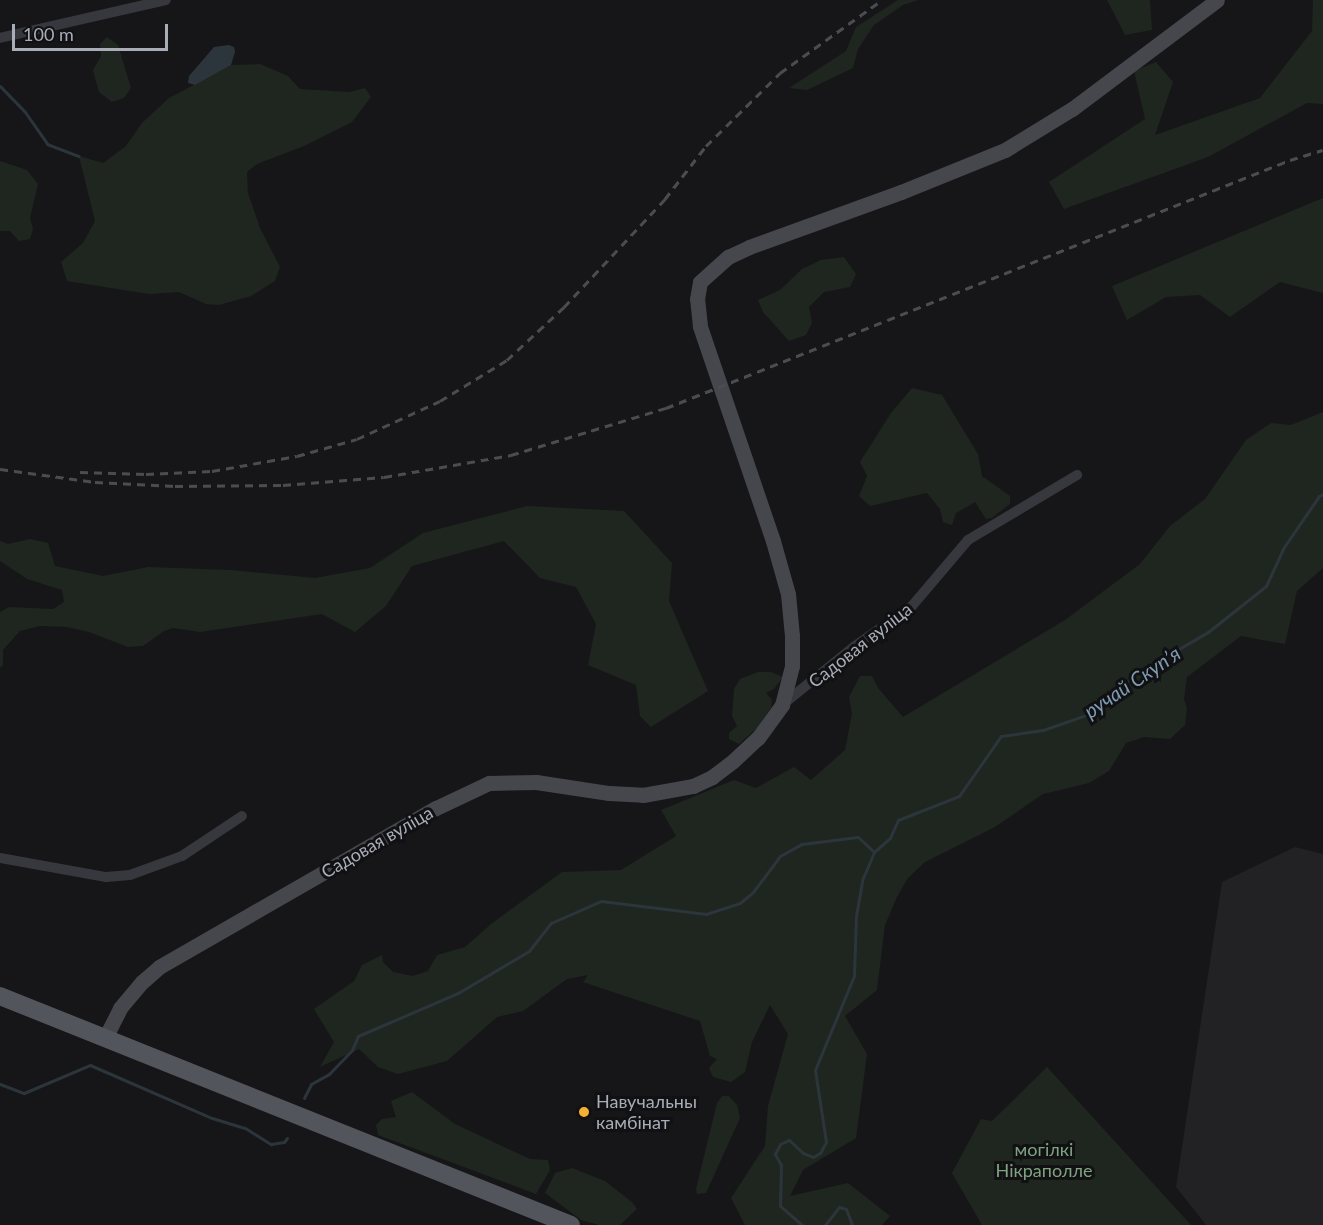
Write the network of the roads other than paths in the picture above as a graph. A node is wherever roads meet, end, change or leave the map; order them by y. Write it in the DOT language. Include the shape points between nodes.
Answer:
graph roads {
  1 [pos="166,0"];
  2 [pos="1217,0"];
  3 [pos="0,38"];
  4 [pos="1077,475"];
  5 [pos="782,705"];
  6 [pos="242,816"];
  7 [pos="0,858"];
  8 [pos="0,996"];
  9 [pos="105,1038"];
  10 [pos="571,1225"];
  1 -- 3 [label="street"];
  2 -- 5 [label="street, Садовая вуліца" via="1072,109 1005,150 728,257 700,282 700,326 788,594 792,666"];
  4 -- 5 [label="street, Садовая вуліца" via="968,540 912,606"];
  5 -- 9 [label="street, Садовая вуліца" via="758,738 733,761 693,786 643,795 510,781 489,783 436,808 159,967 120,1008"];
  6 -- 7 [label="street" via="182,856 130,875 106,877"];
  8 -- 9 [label="main road"];
  9 -- 10 [label="main road"];
}
